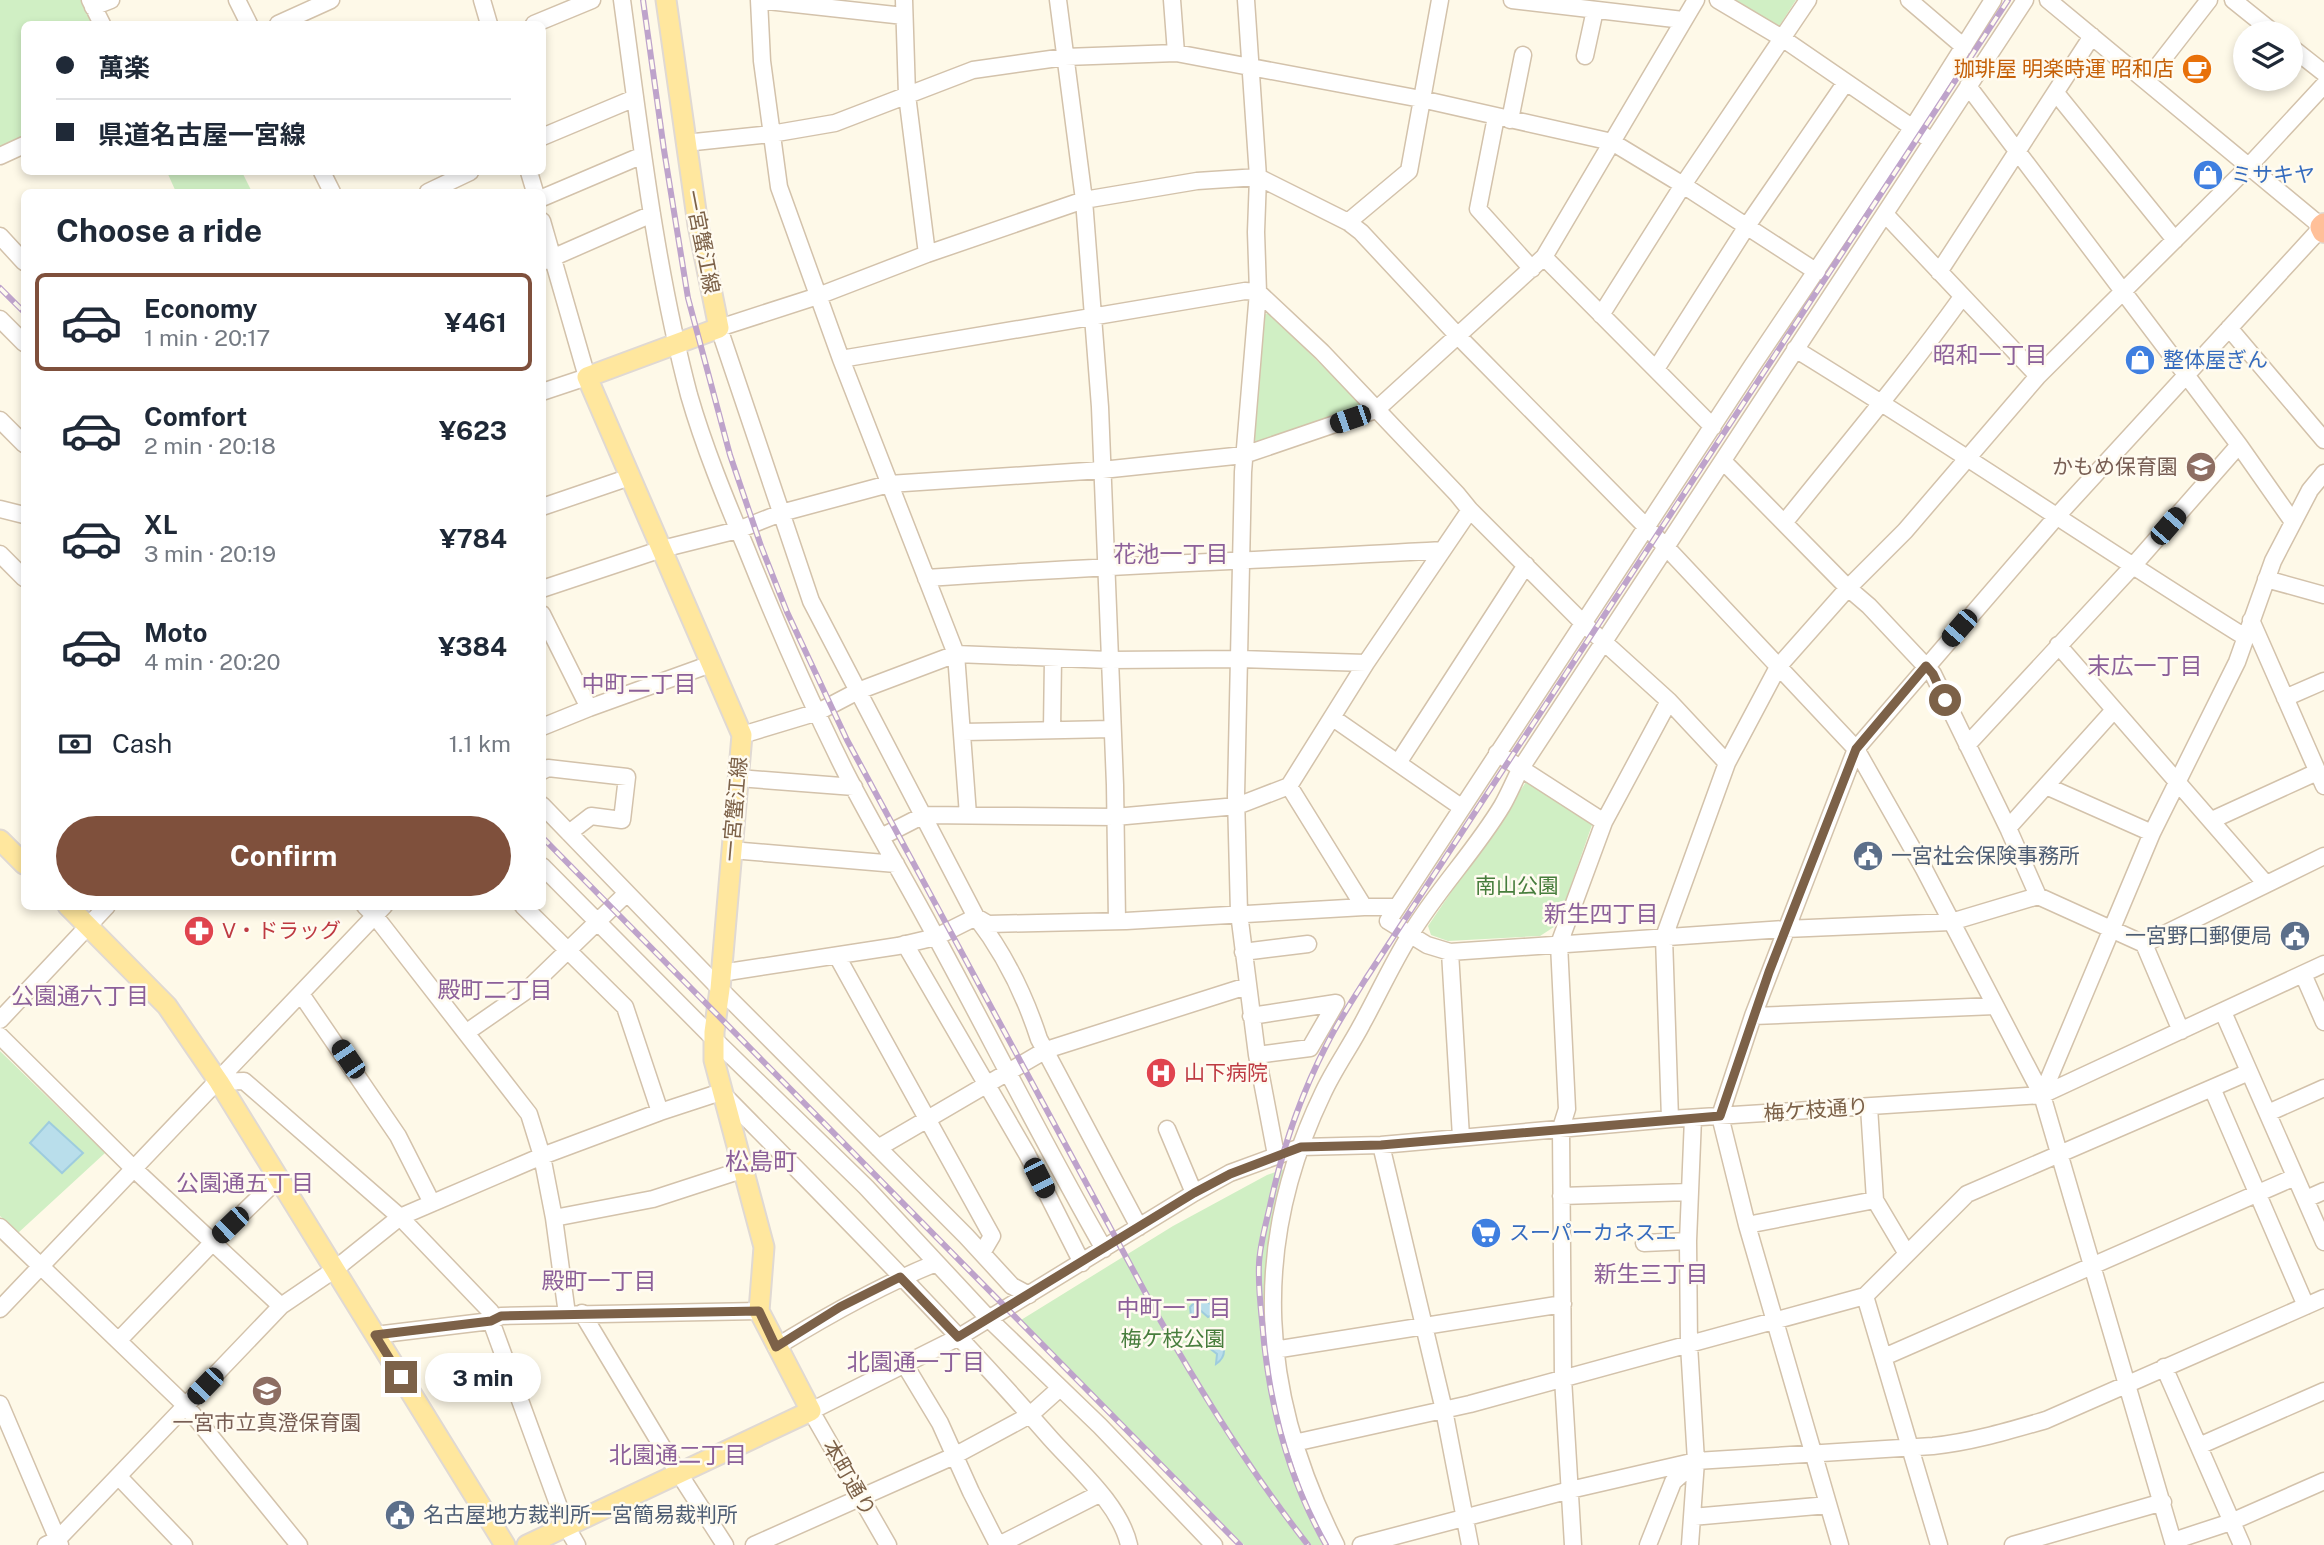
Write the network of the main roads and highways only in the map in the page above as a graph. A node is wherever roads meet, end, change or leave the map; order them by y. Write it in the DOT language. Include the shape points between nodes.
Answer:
graph roads {
  1 [pos="666,0"];
  2 [pos="0,840"];
  3 [pos="21,861"];
  4 [pos="72,910"];
  5 [pos="505,1545"];
  6 [pos="527,1545"];
  1 -- 6 [label="main road, 一宮蟹江線" via="698,225 719,328 587,377 742,735 714,1060 764,1247 759,1311 811,1411"];
  2 -- 3 [label="main road"];
  4 -- 5 [label="main road" via="167,1006 219,1082"];
}
